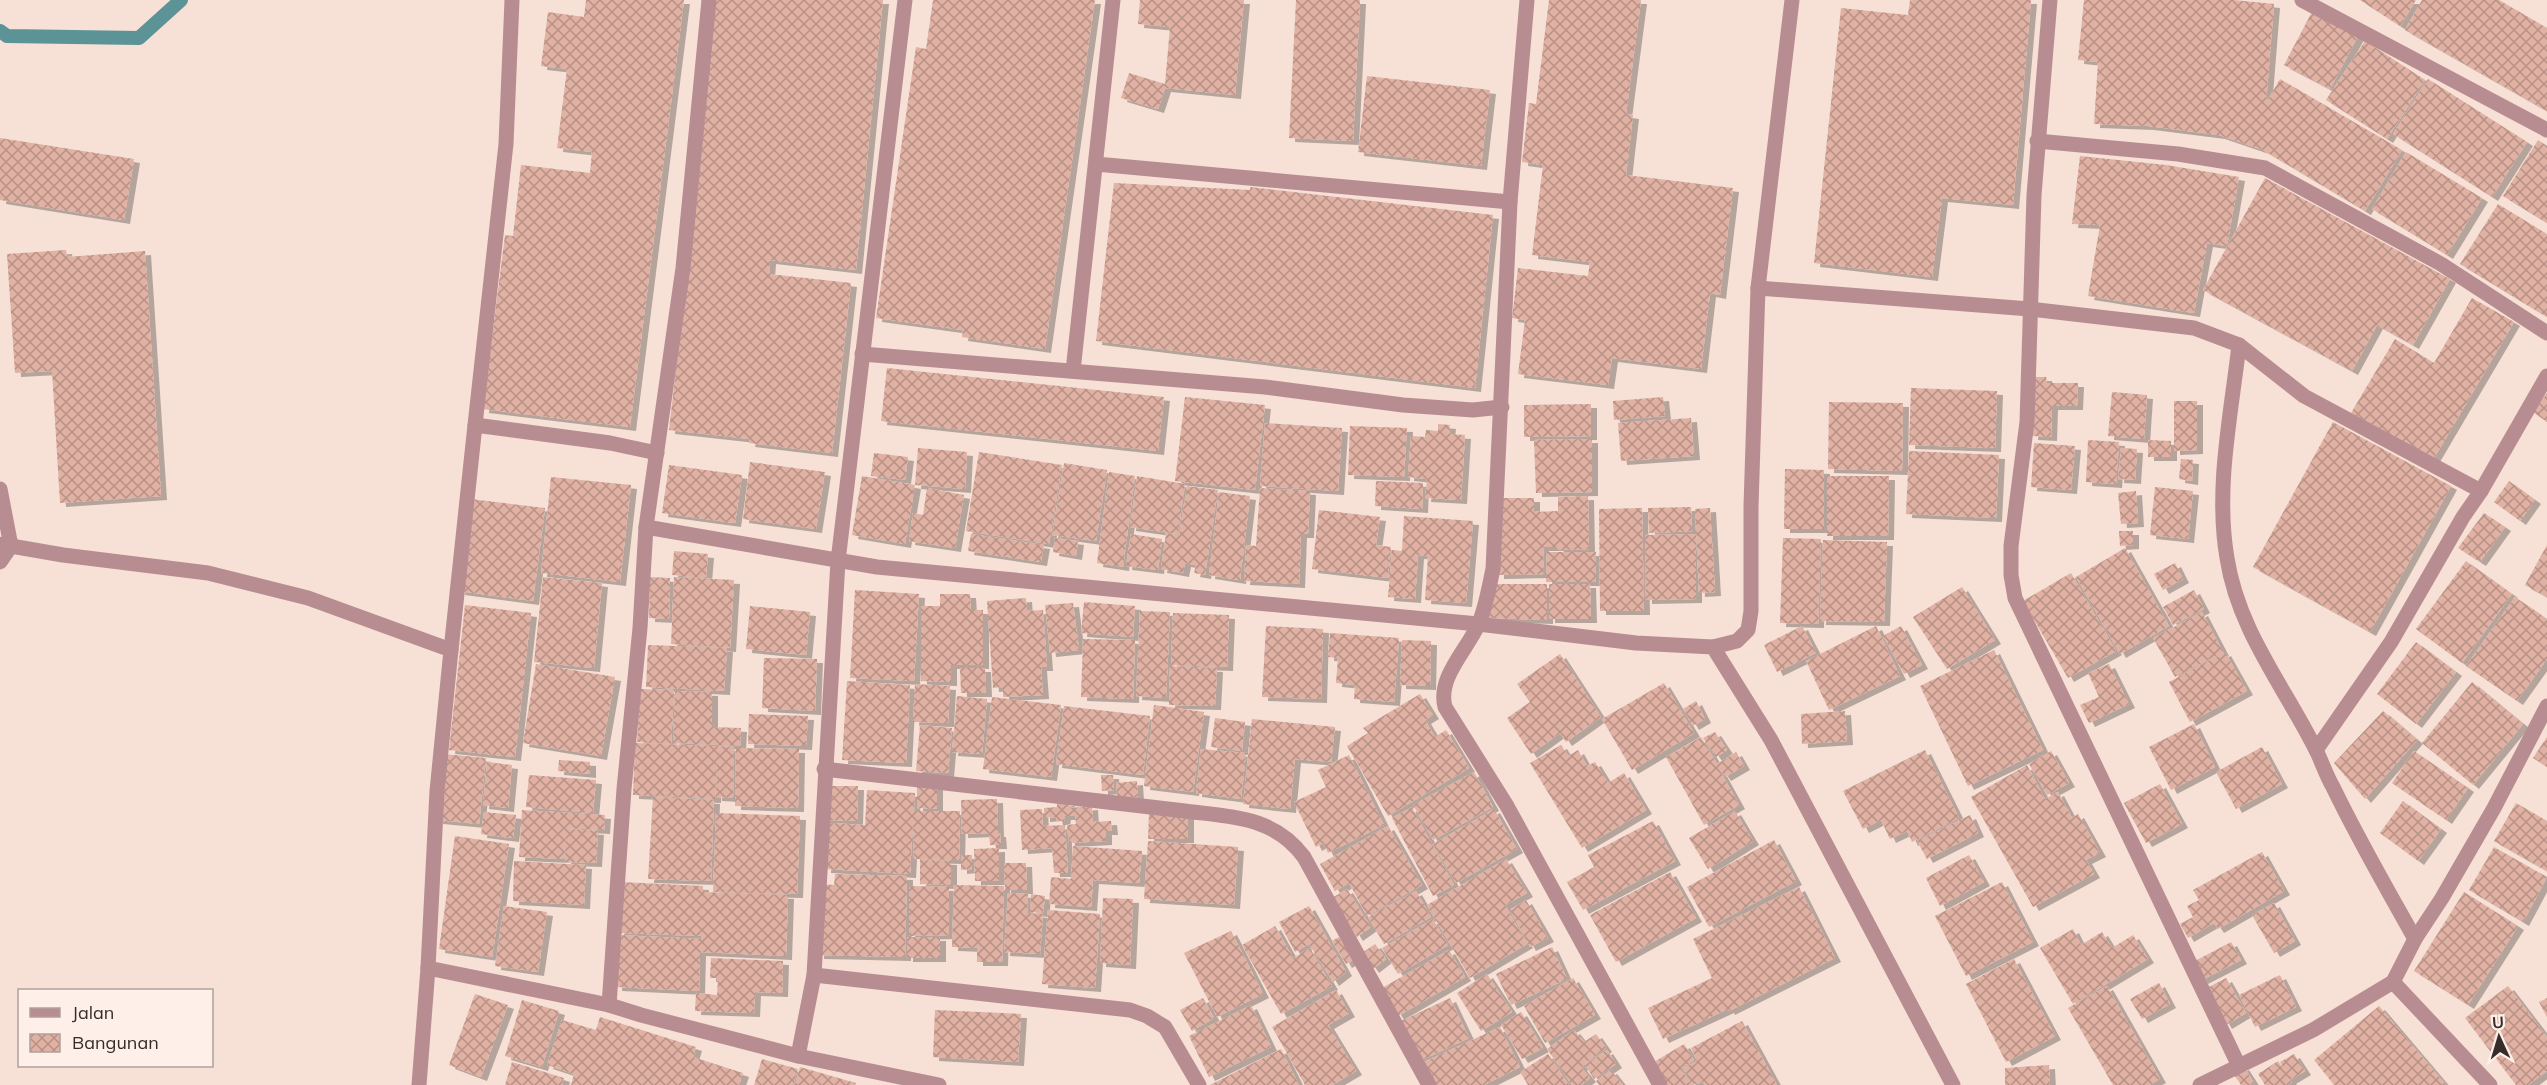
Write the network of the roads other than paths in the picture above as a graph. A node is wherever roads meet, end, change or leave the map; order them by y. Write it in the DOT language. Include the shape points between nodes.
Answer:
graph roads {
  1 [pos="512,0"];
  2 [pos="709,0"];
  3 [pos="905,0"];
  4 [pos="1113,0"];
  5 [pos="1527,0"];
  6 [pos="1792,0"];
  7 [pos="2050,0"];
  8 [pos="2302,0"];
  9 [pos="2547,130"];
  10 [pos="2037,141"];
  11 [pos="1096,164"];
  12 [pos="1510,202"];
  13 [pos="1758,288"];
  14 [pos="2030,309"];
  15 [pos="2547,333"];
  16 [pos="2239,345"];
  17 [pos="862,354"];
  18 [pos="1073,371"];
  19 [pos="2547,376"];
  20 [pos="1502,407"];
  21 [pos="476,424"];
  22 [pos="657,453"];
  23 [pos="0,489"];
  24 [pos="2481,491"];
  25 [pos="646,527"];
  26 [pos="5,545"];
  27 [pos="838,561"];
  28 [pos="0,562"];
  29 [pos="1478,624"];
  30 [pos="1713,647"];
  31 [pos="451,650"];
  32 [pos="2547,706"];
  33 [pos="2316,750"];
  34 [pos="824,769"];
  35 [pos="2415,939"];
  36 [pos="428,968"];
  37 [pos="814,975"];
  38 [pos="2393,982"];
  39 [pos="609,1005"];
  40 [pos="798,1056"];
  41 [pos="2239,1066"];
  42 [pos="419,1085"];
  43 [pos="939,1085"];
  44 [pos="1199,1085"];
  45 [pos="1429,1085"];
  46 [pos="1660,1085"];
  47 [pos="1953,1085"];
  48 [pos="2200,1085"];
  49 [pos="2490,1085"];
  1 -- 21 [label="street" via="506,144"];
  2 -- 22 [label="street" via="684,268"];
  3 -- 17 [label="street"];
  4 -- 11 [label="street"];
  5 -- 12 [label="street"];
  6 -- 13 [label="street"];
  7 -- 10 [label="street"];
  8 -- 9 [label="street"];
  10 -- 14 [label="street"];
  10 -- 15 [label="street" via="2178,154 2265,168 2441,264"];
  11 -- 12 [label="street"];
  11 -- 18 [label="street"];
  12 -- 20 [label="street"];
  13 -- 14 [label="street"];
  13 -- 30 [label="street" via="1751,611 1748,630 1737,641"];
  14 -- 16 [label="street" via="2194,328"];
  14 -- 41 [label="street" via="2027,422 2011,546 2015,598"];
  16 -- 24 [label="street" via="2304,396"];
  16 -- 33 [label="street" via="2224,475 2223,518 2233,593 2248,630"];
  17 -- 18 [label="street"];
  17 -- 27 [label="street"];
  18 -- 20 [label="street" via="1265,387 1403,405 1473,410"];
  19 -- 24 [label="street"];
  20 -- 29 [label="street" via="1493,569"];
  21 -- 22 [label="street"];
  21 -- 31 [label="street"];
  22 -- 25 [label="street"];
  23 -- 26 [label="street"];
  24 -- 33 [label="street" via="2391,642"];
  25 -- 27 [label="street"];
  25 -- 39 [label="street"];
  26 -- 28 [label="street"];
  26 -- 31 [label="street" via="208,573 308,597"];
  27 -- 29 [label="street" via="888,569"];
  27 -- 34 [label="street"];
  29 -- 30 [label="street" via="1636,643"];
  29 -- 46 [label="street" via="1446,683 1445,707 1507,806"];
  30 -- 47 [label="street" via="1771,740"];
  31 -- 36 [label="street" via="437,791"];
  32 -- 35 [label="street" via="2494,808"];
  33 -- 35 [label="street" via="2366,853"];
  34 -- 37 [label="street"];
  34 -- 45 [label="street" via="1208,814 1267,826 1284,835 1308,865"];
  35 -- 38 [label="street"];
  36 -- 39 [label="street"];
  36 -- 42 [label="street"];
  37 -- 40 [label="street"];
  37 -- 44 [label="street" via="1130,1010 1165,1027"];
  38 -- 41 [label="street" via="2313,1030"];
  38 -- 49 [label="street"];
  39 -- 40 [label="street"];
  40 -- 43 [label="street"];
  41 -- 48 [label="street"];
}
